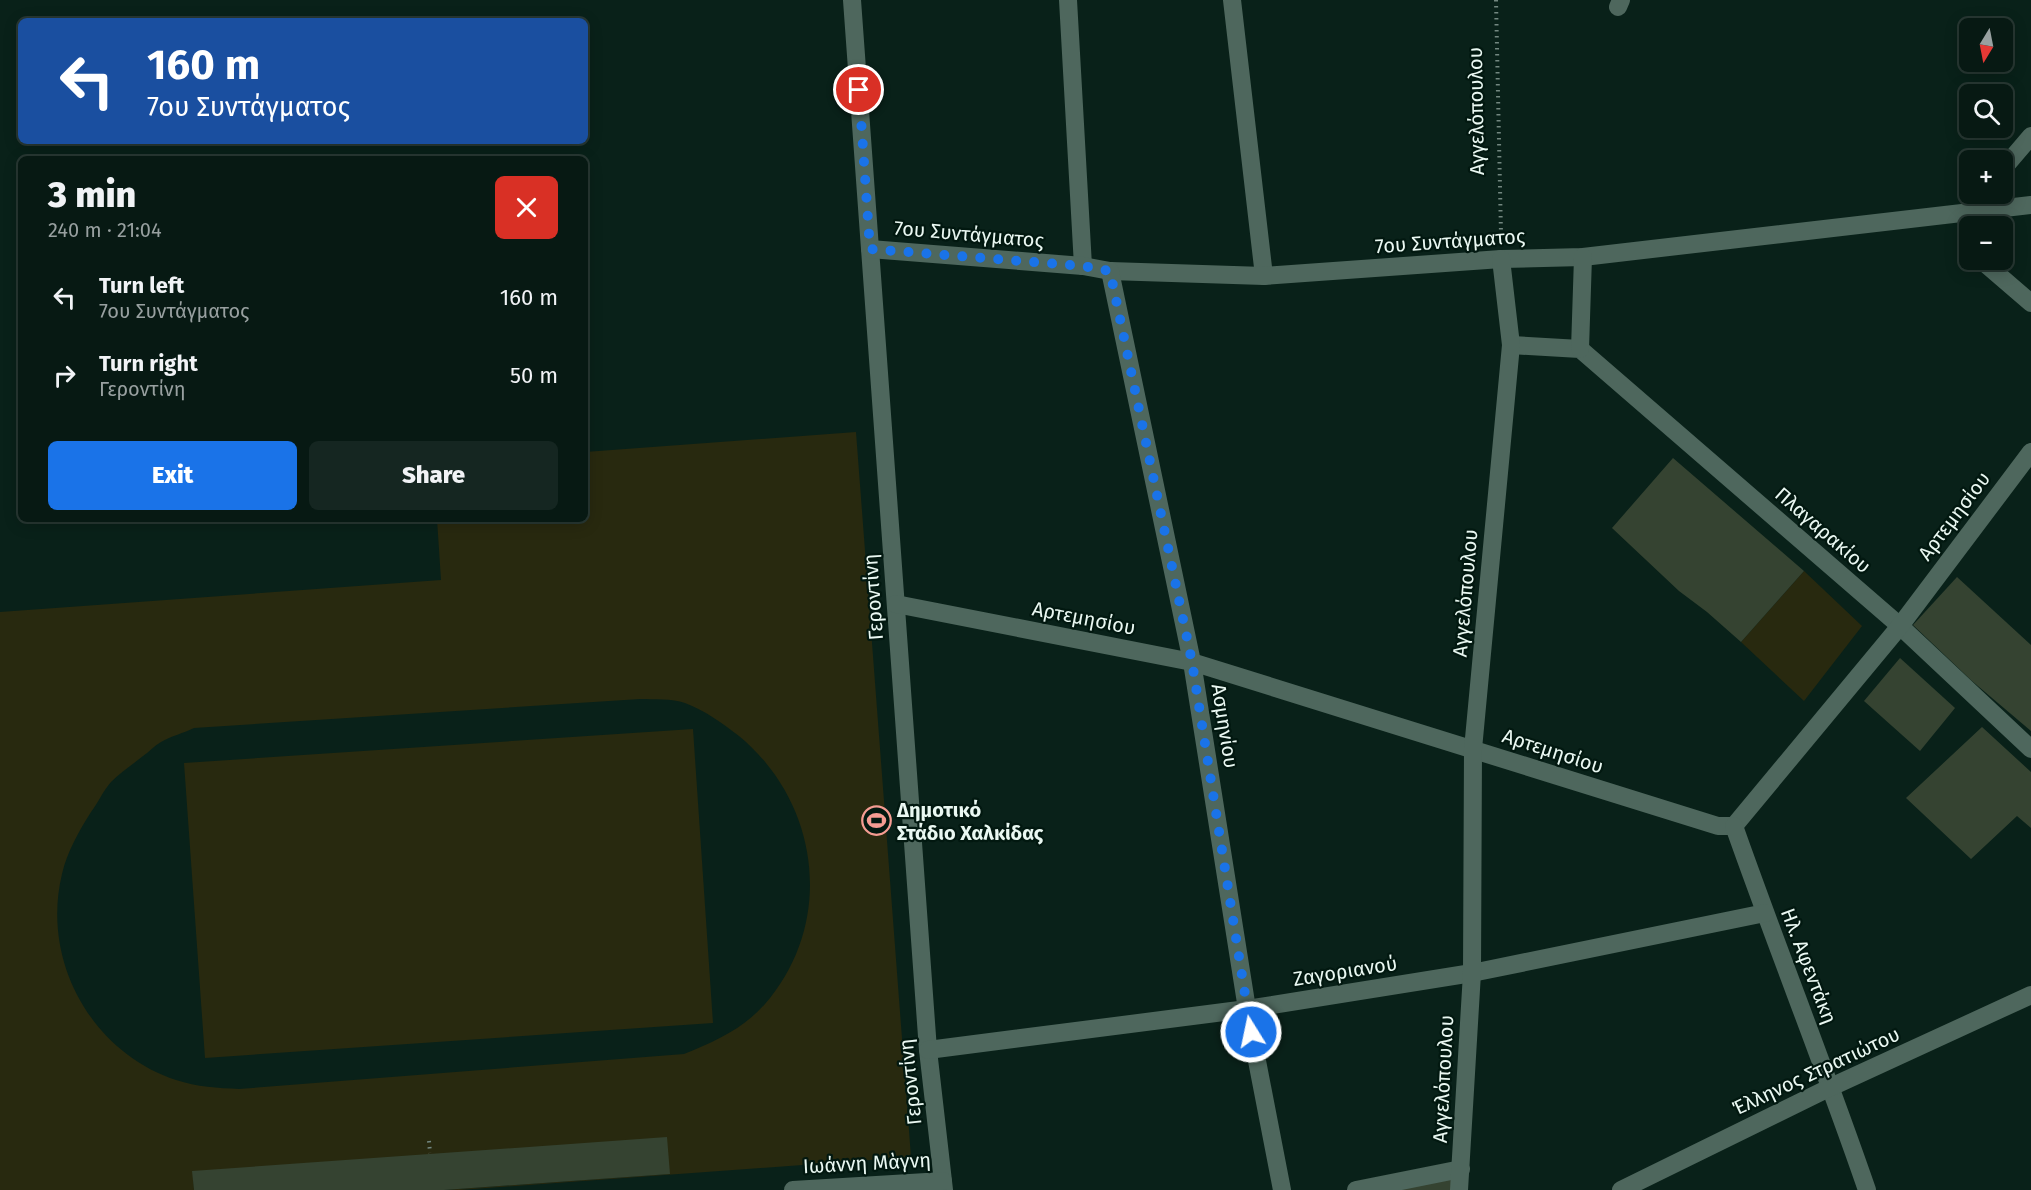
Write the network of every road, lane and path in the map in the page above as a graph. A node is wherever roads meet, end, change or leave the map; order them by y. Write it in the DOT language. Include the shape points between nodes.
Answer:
graph roads {
  1 [pos="852,0"];
  2 [pos="1068,0"];
  3 [pos="1232,0"];
  4 [pos="1496,0"];
  5 [pos="2031,136"];
  6 [pos="2013,157"];
  7 [pos="1974,204"];
  8 [pos="2031,205"];
  9 [pos="1965,214"];
  10 [pos="870,249"];
  11 [pos="1583,257"];
  12 [pos="1501,259"];
  13 [pos="1083,266"];
  14 [pos="1993,270"];
  15 [pos="1110,271"];
  16 [pos="1264,276"];
  17 [pos="2031,303"];
  18 [pos="1511,345"];
  19 [pos="1580,350"];
  20 [pos="2031,452"];
  21 [pos="896,603"];
  22 [pos="1900,626"];
  23 [pos="1192,662"];
  24 [pos="1473,749"];
  25 [pos="2031,749"];
  26 [pos="1734,826"];
  27 [pos="1765,913"];
  28 [pos="1472,973"];
  29 [pos="2031,995"];
  30 [pos="1247,1009"];
  31 [pos="928,1050"];
  32 [pos="1831,1087"];
  33 [pos="429,1141"];
  34 [pos="430,1153"];
  35 [pos="1461,1169"];
  36 [pos="944,1185"];
  37 [pos="793,1190"];
  38 [pos="1282,1190"];
  39 [pos="1356,1190"];
  40 [pos="1459,1190"];
  41 [pos="1621,1190"];
  42 [pos="1866,1190"];
  1 -- 10 [label="street, Γεροντίνη"];
  2 -- 13 [label="street"];
  3 -- 16 [label="street"];
  4 -- 12 [label="path, Αγγελόπουλου"];
  5 -- 6 [label="street"];
  7 -- 9 [label="street"];
  8 -- 9 [label="street, 7ου Συντάγματος"];
  9 -- 11 [label="street, 7ου Συντάγματος"];
  10 -- 13 [label="street, 7ου Συντάγματος"];
  10 -- 21 [label="street, Γεροντίνη"];
  11 -- 12 [label="street, 7ου Συντάγματος"];
  11 -- 19 [label="street"];
  12 -- 16 [label="street, 7ου Συντάγματος"];
  12 -- 18 [label="street, Αγγελόπουλου"];
  13 -- 15 [label="street, 7ου Συντάγματος"];
  14 -- 17 [label="street"];
  15 -- 16 [label="street, 7ου Συντάγματος"];
  15 -- 23 [label="street, Ασμηνίου"];
  18 -- 19 [label="street"];
  18 -- 24 [label="street, Αγγελόπουλου"];
  19 -- 22 [label="street, Πλαγαρακίου"];
  20 -- 22 [label="street, Αρτεμησίου"];
  21 -- 23 [label="street, Αρτεμησίου"];
  21 -- 31 [label="street, Γεροντίνη"];
  22 -- 25 [label="street, Πλαγαρακίου"];
  22 -- 26 [label="street, Αρτεμησίου"];
  23 -- 24 [label="street, Αρτεμησίου"];
  23 -- 30 [label="street, Ασμηνίου"];
  24 -- 26 [label="street, Αρτεμησίου" via="1718,826"];
  24 -- 28 [label="street, Αγγελόπουλου"];
  26 -- 27 [label="street, Ηλ. Αφεντάκη"];
  27 -- 28 [label="street, Ζαγοριανού"];
  27 -- 32 [label="street, Ηλ. Αφεντάκη"];
  28 -- 30 [label="street, Ζαγοριανού"];
  28 -- 35 [label="street, Αγγελόπουλου"];
  29 -- 32 [label="street, Έλληνος Στρατιώτου"];
  30 -- 31 [label="street, Ζαγοριανού"];
  30 -- 38 [label="street, Ασμηνίου"];
  31 -- 36 [label="street, Γεροντίνη"];
  32 -- 41 [label="street, Έλληνος Στρατιώτου"];
  32 -- 42 [label="street, Ηλ. Αφεντάκη"];
  33 -- 34 [label="path"];
  35 -- 39 [label="street"];
  35 -- 40 [label="street, Αγγελόπουλου"];
  36 -- 37 [label="street, Ιωάννη Μὰγνη"];
}
